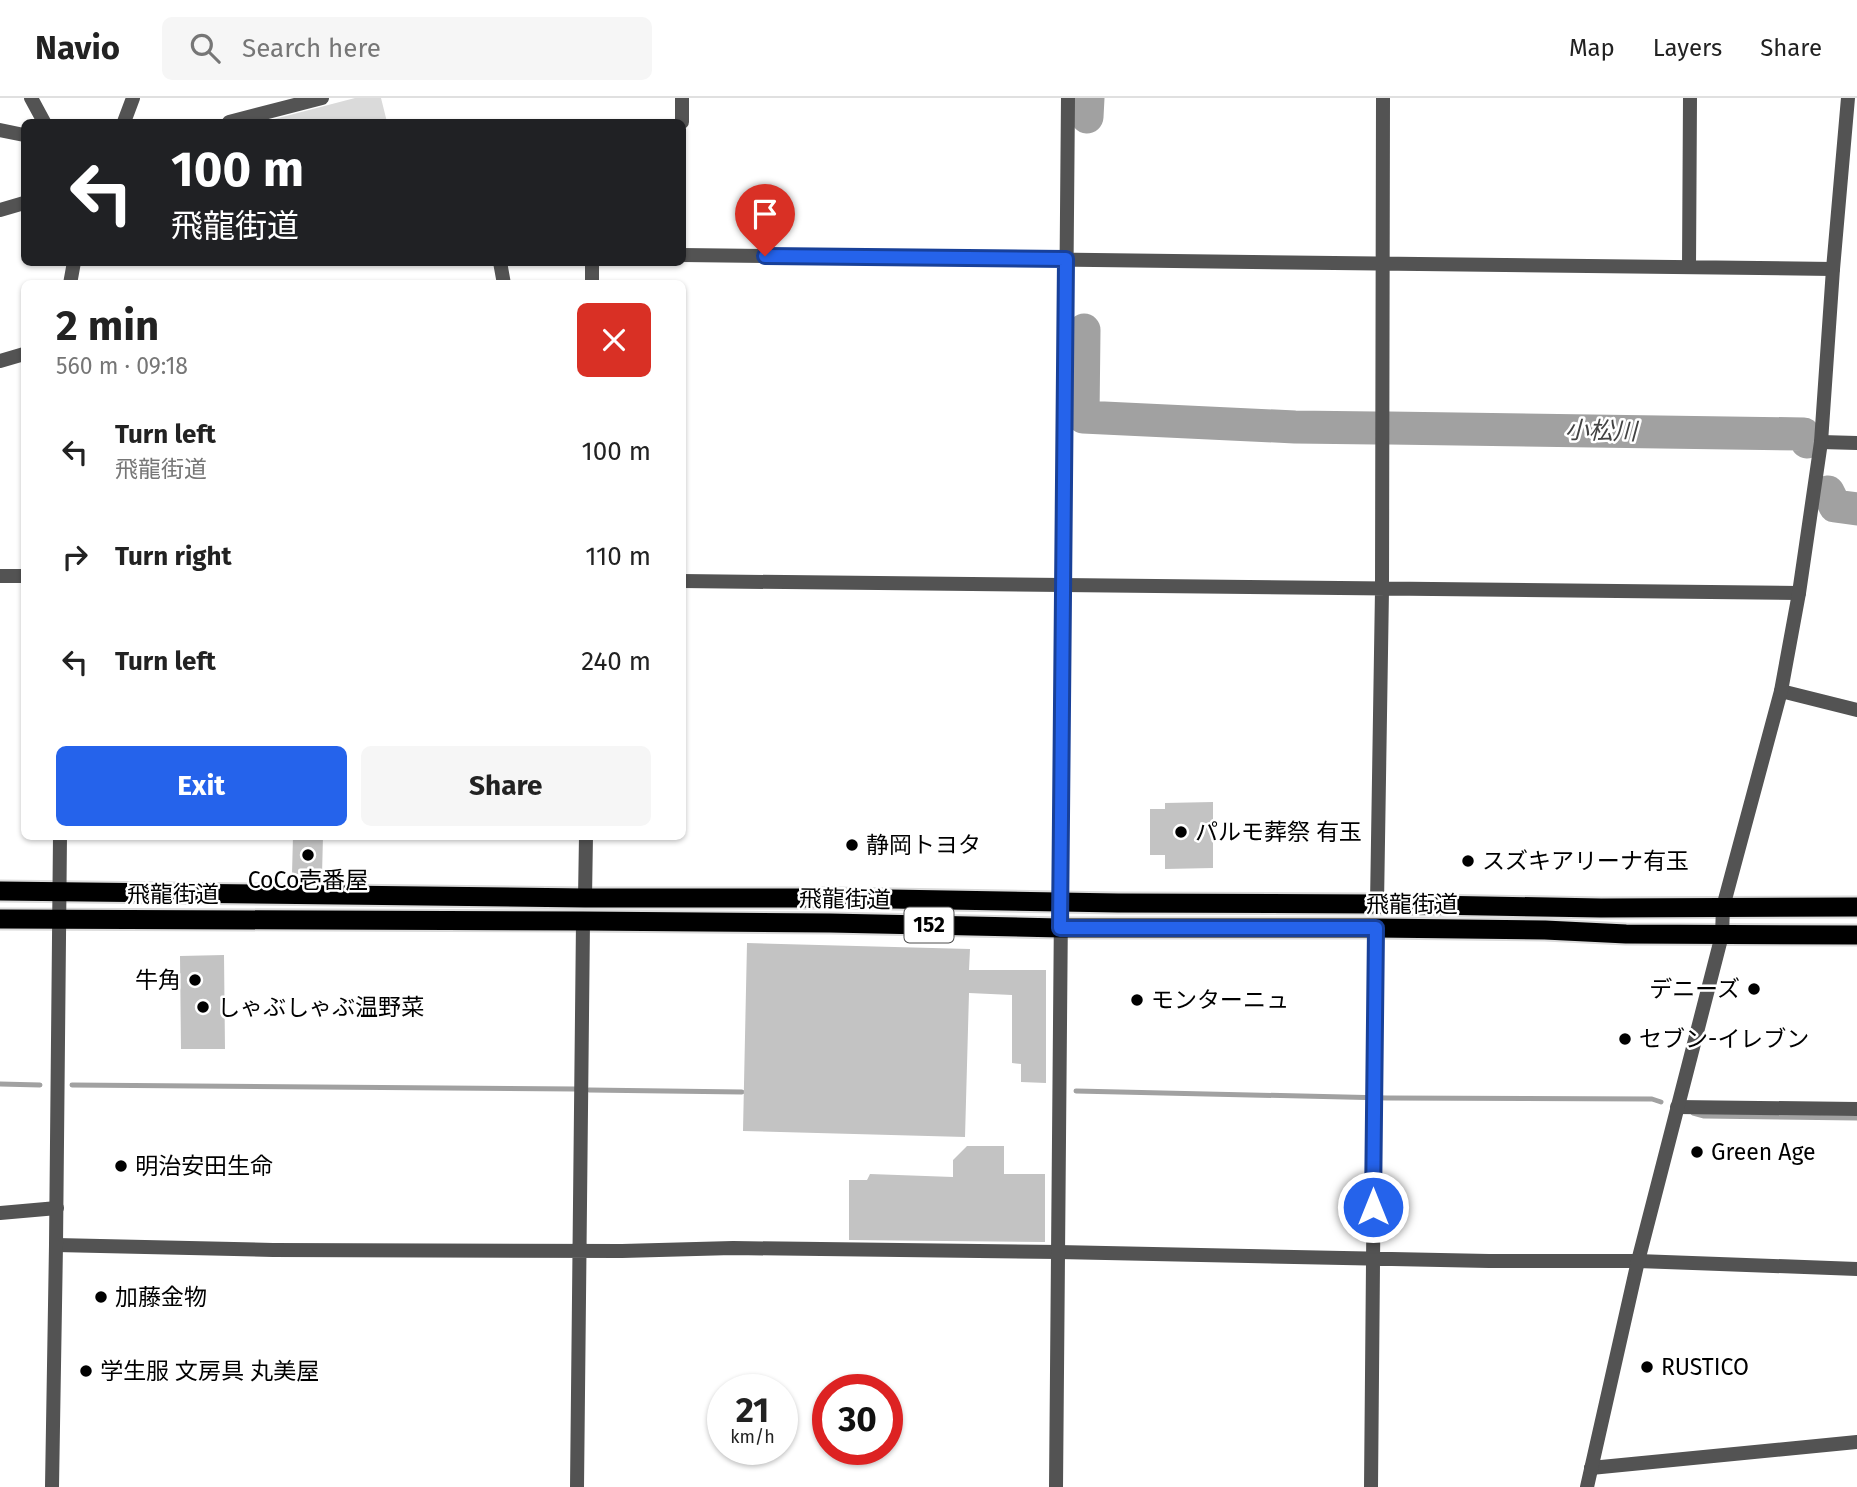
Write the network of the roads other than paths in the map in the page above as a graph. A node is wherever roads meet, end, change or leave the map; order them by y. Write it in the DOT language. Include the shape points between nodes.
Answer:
graph roads {
  1 [pos="31,98"];
  2 [pos="133,98"];
  3 [pos="322,98"];
  4 [pos="682,98"];
  5 [pos="1068,98"];
  6 [pos="1383,98"];
  7 [pos="1690,98"];
  8 [pos="1848,98"];
  9 [pos="1852,115"];
  10 [pos="42,119"];
  11 [pos="125,119"];
  12 [pos="241,119"];
  13 [pos="682,119"];
  14 [pos="0,130"];
  15 [pos="21,134"];
  16 [pos="21,204"];
  17 [pos="0,210"];
  18 [pos="686,255"];
  19 [pos="1066,259"];
  20 [pos="1382,262"];
  21 [pos="1689,266"];
  22 [pos="1833,269"];
  23 [pos="21,355"];
  24 [pos="0,361"];
  25 [pos="1821,442"];
  26 [pos="1857,443"];
  27 [pos="0,576"];
  28 [pos="21,576"];
  29 [pos="686,581"];
  30 [pos="1064,586"];
  31 [pos="1382,590"];
  32 [pos="1799,593"];
  33 [pos="1781,691"];
  34 [pos="1857,710"];
  35 [pos="60,840"];
  36 [pos="586,840"];
  37 [pos="0,891"];
  38 [pos="60,892"];
  39 [pos="585,898"];
  40 [pos="1061,902"];
  41 [pos="1377,904"];
  42 [pos="1857,906"];
  43 [pos="1723,907"];
  44 [pos="59,918"];
  45 [pos="0,919"];
  46 [pos="583,920"];
  47 [pos="1060,928"];
  48 [pos="1376,928"];
  49 [pos="1722,935"];
  50 [pos="1857,935"];
  51 [pos="1677,1107"];
  52 [pos="1857,1109"];
  53 [pos="57,1208"];
  54 [pos="0,1213"];
  55 [pos="56,1245"];
  56 [pos="580,1250"];
  57 [pos="1058,1252"];
  58 [pos="1373,1259"];
  59 [pos="1638,1261"];
  60 [pos="1857,1269"];
  61 [pos="1857,1443"];
  62 [pos="1591,1468"];
  63 [pos="52,1487"];
  64 [pos="577,1487"];
  65 [pos="1056,1487"];
  66 [pos="1371,1487"];
  67 [pos="1587,1487"];
  1 -- 10 [label="street"];
  2 -- 11 [label="street"];
  3 -- 12 [label="street"];
  4 -- 13 [label="street"];
  5 -- 19 [label="street"];
  6 -- 20 [label="street"];
  7 -- 21 [label="street"];
  8 -- 9 [label="street"];
  9 -- 22 [label="street"];
  14 -- 15 [label="street"];
  16 -- 17 [label="street"];
  18 -- 19 [label="street"];
  19 -- 20 [label="street"];
  19 -- 30 [label="street"];
  20 -- 21 [label="street"];
  20 -- 31 [label="street"];
  21 -- 22 [label="street"];
  22 -- 25 [label="street"];
  23 -- 24 [label="street"];
  25 -- 26 [label="street"];
  25 -- 32 [label="street"];
  27 -- 28 [label="street"];
  29 -- 30 [label="street"];
  30 -- 31 [label="street"];
  30 -- 40 [label="street"];
  31 -- 32 [label="street"];
  31 -- 41 [label="street"];
  32 -- 33 [label="street"];
  33 -- 34 [label="street"];
  33 -- 43 [label="street"];
  35 -- 38 [label="street"];
  36 -- 39 [label="street"];
  37 -- 38 [label="highway, 飛龍街道 / 152"];
  38 -- 39 [label="highway, 飛龍街道 / 152"];
  38 -- 44 [label="street"];
  39 -- 40 [label="highway, 飛龍街道 / 152"];
  40 -- 41 [label="highway, 飛龍街道 / 152"];
  40 -- 47 [label="street"];
  41 -- 43 [label="highway, 飛龍街道 / 152"];
  42 -- 43 [label="highway, 飛龍街道 / 152"];
  43 -- 49 [label="street"];
  44 -- 45 [label="highway, 飛龍街道 / 152"];
  44 -- 46 [label="highway, 飛龍街道 / 152"];
  44 -- 53 [label="street"];
  46 -- 47 [label="highway, 飛龍街道 / 152"];
  46 -- 56 [label="street"];
  47 -- 48 [label="highway, 飛龍街道 / 152"];
  47 -- 57 [label="street"];
  48 -- 49 [label="highway, 飛龍街道 / 152"];
  48 -- 58 [label="street"];
  49 -- 50 [label="highway, 飛龍街道 / 152"];
  49 -- 51 [label="street"];
  51 -- 52 [label="street"];
  51 -- 59 [label="street"];
  53 -- 54 [label="street"];
  53 -- 55 [label="street"];
  55 -- 56 [label="street"];
  55 -- 63 [label="street"];
  56 -- 57 [label="street"];
  56 -- 64 [label="street"];
  57 -- 58 [label="street"];
  57 -- 65 [label="street"];
  58 -- 59 [label="street"];
  58 -- 66 [label="street"];
  59 -- 60 [label="street"];
  59 -- 62 [label="street"];
  61 -- 62 [label="street"];
  62 -- 67 [label="street"];
}
